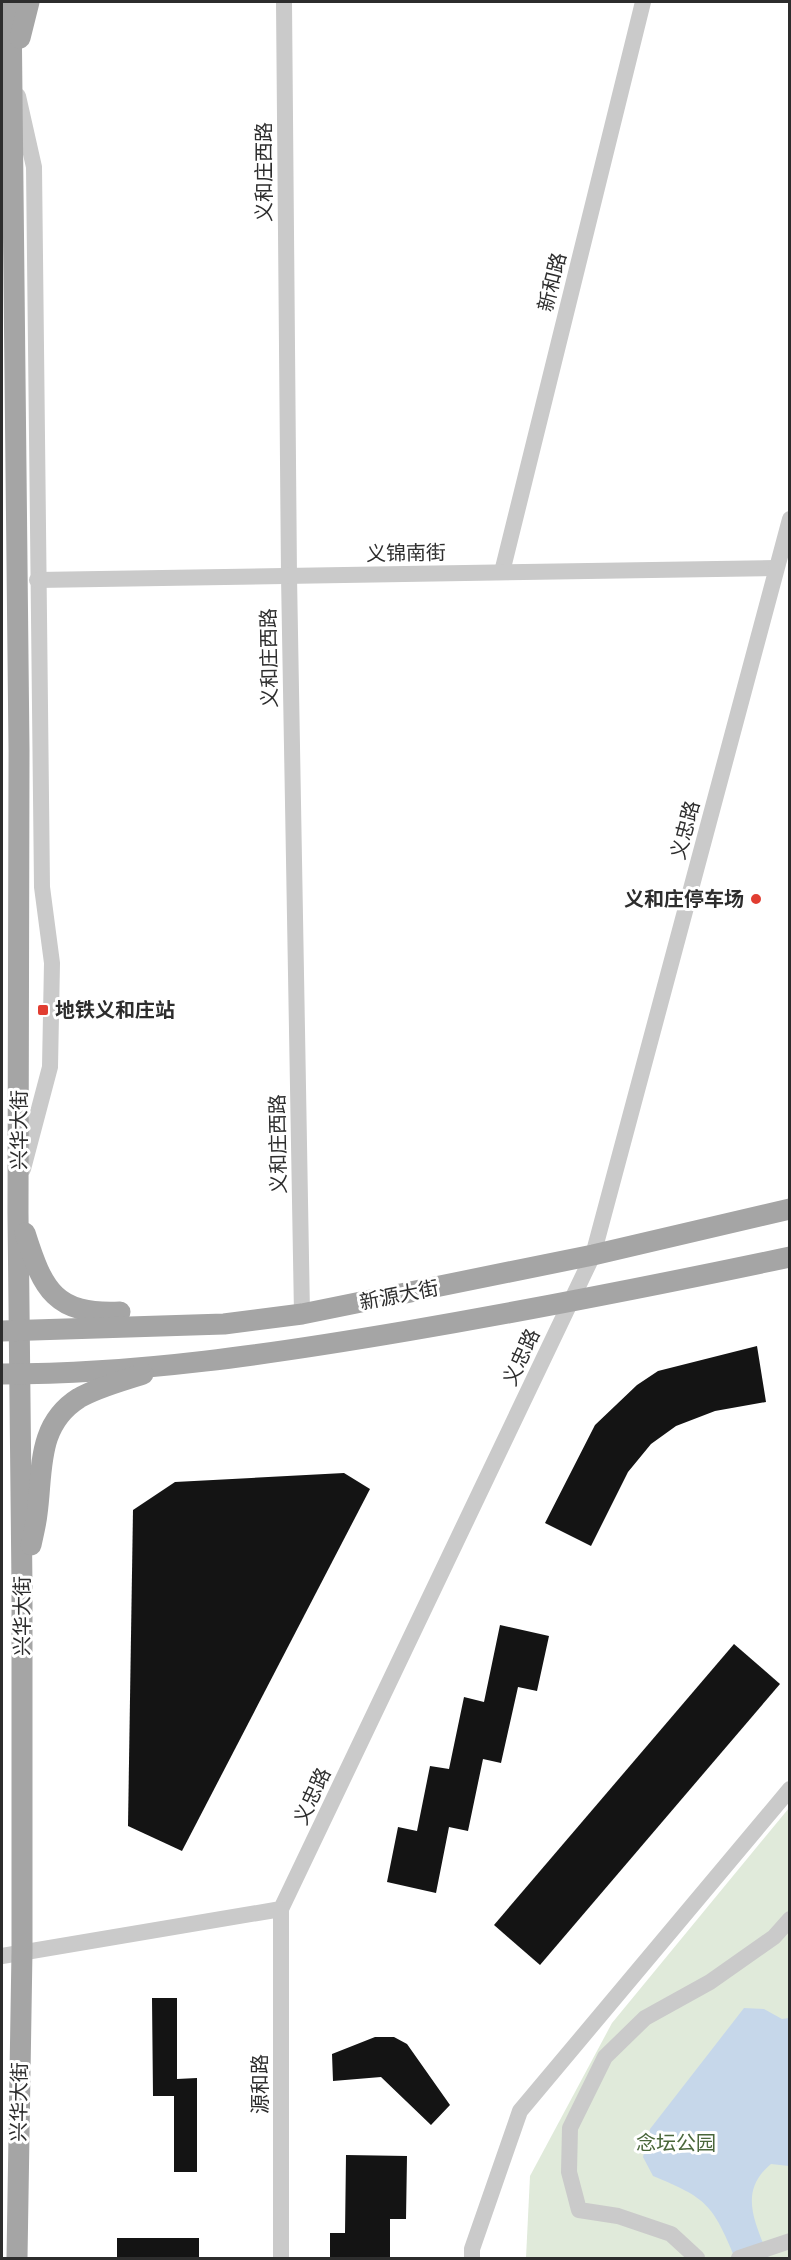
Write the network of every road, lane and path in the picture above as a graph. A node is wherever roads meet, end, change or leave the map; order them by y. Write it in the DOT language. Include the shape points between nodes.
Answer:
graph roads {
  1 [pos="11,2"];
  2 [pos="29,2"];
  3 [pos="284,2"];
  4 [pos="643,2"];
  5 [pos="12,68"];
  6 [pos="789,519"];
  7 [pos="776,568"];
  8 [pos="502,572"];
  9 [pos="289,576"];
  10 [pos="38,580"];
  11 [pos="19,1187"];
  12 [pos="789,1209"];
  13 [pos="18,1213"];
  14 [pos="593,1255"];
  15 [pos="789,1257"];
  16 [pos="570,1303"];
  17 [pos="302,1314"];
  18 [pos="224,1324"];
  19 [pos="11,1331"];
  20 [pos="169,1366"];
  21 [pos="11,1374"];
  22 [pos="22,1587"];
  23 [pos="789,1789"];
  24 [pos="281,1909"];
  25 [pos="789,1918"];
  26 [pos="12,1954"];
  27 [pos="788,2241"];
  28 [pos="17,2259"];
  29 [pos="281,2259"];
  30 [pos="472,2259"];
  31 [pos="697,2259"];
  32 [pos="739,2259"];
  1 -- 5 [label="main road, 兴华大街"];
  2 -- 5 [label="main road"];
  3 -- 9 [label="street, 义和庄西路"];
  4 -- 8 [label="street, 新和路"];
  5 -- 10 [label="street" via="34,167"];
  5 -- 11 [label="main road, 兴华大街" via="20,750"];
  6 -- 7 [label="street, 义忠路"];
  7 -- 8 [label="street, 义锦南街"];
  7 -- 14 [label="street, 义忠路"];
  8 -- 9 [label="street, 义锦南街"];
  9 -- 10 [label="street, 义锦南街"];
  9 -- 17 [label="street, 义和庄西路"];
  10 -- 11 [label="street" via="42,887 51,963 50,1067"];
  11 -- 13 [label="main road, 兴华大街"];
  12 -- 14 [label="main road, 新源大街"];
  13 -- 18 [label="main road" via="36,1269 55,1297 76,1310 95,1314 135,1312"];
  13 -- 19 [label="main road, 兴华大街"];
  14 -- 16 [label="street, 义忠路"];
  14 -- 17 [label="main road, 新源大街"];
  15 -- 16 [label="main road"];
  16 -- 20 [label="main road" via="274,1354"];
  16 -- 24 [label="street, 义忠路"];
  17 -- 18 [label="main road, 新源大街"];
  18 -- 19 [label="main road, 新源大街"];
  19 -- 21 [label="main road, 兴华大街"];
  20 -- 21 [label="main road"];
  20 -- 22 [label="main road" via="79,1399 56,1419 44,1444 38,1513"];
  21 -- 22 [label="main road, 兴华大街"];
  22 -- 26 [label="main road, 兴华大街"];
  23 -- 30 [label="street" via="520,2111 472,2249"];
  24 -- 26 [label="street"];
  24 -- 29 [label="street, 源和路"];
  25 -- 31 [label="street" via="774,1937 710,1982 645,2018 621,2041 605,2057 570,2128 568,2172 579,2210 618,2216 671,2234"];
  26 -- 28 [label="main road, 兴华大街"];
  27 -- 32 [label="street"];
}
